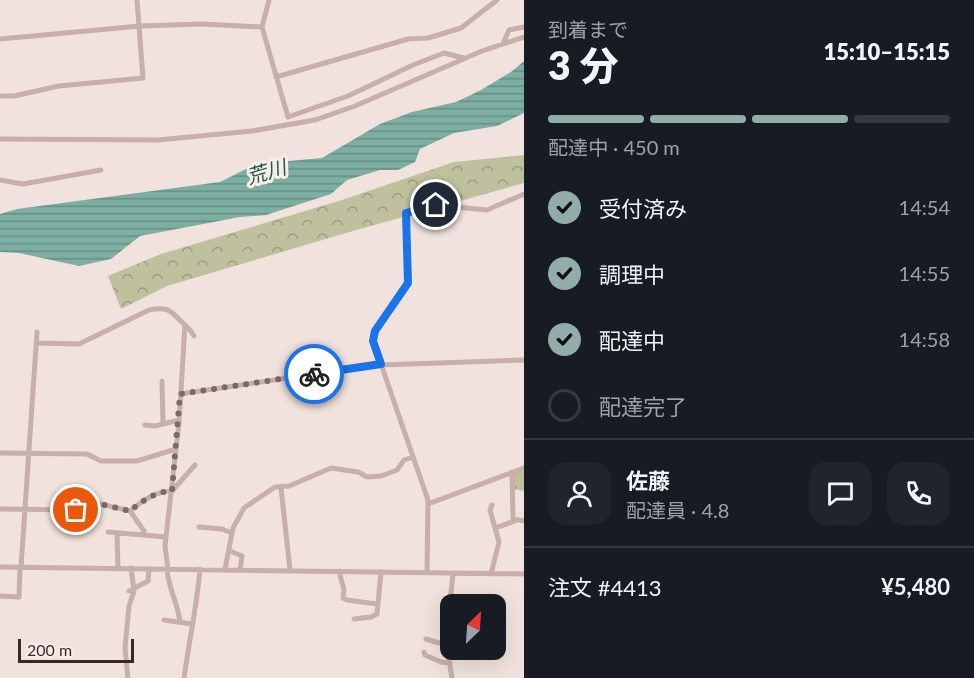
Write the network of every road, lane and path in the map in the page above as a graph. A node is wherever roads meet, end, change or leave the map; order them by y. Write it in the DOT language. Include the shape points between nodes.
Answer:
graph roads {
  1 [pos="137,0"];
  2 [pos="269,0"];
  3 [pos="497,0"];
  4 [pos="139,26"];
  5 [pos="262,27"];
  6 [pos="524,27"];
  7 [pos="524,37"];
  8 [pos="0,39"];
  9 [pos="503,44"];
  10 [pos="464,58"];
  11 [pos="276,77"];
  12 [pos="0,96"];
  13 [pos="288,117"];
  14 [pos="290,125"];
  15 [pos="0,139"];
  16 [pos="101,170"];
  17 [pos="0,180"];
  18 [pos="524,194"];
  19 [pos="185,325"];
  20 [pos="37,332"];
  21 [pos="194,336"];
  22 [pos="36,343"];
  23 [pos="524,360"];
  24 [pos="381,364"];
  25 [pos="162,381"];
  26 [pos="180,394"];
  27 [pos="179,420"];
  28 [pos="163,424"];
  29 [pos="145,425"];
  30 [pos="176,449"];
  31 [pos="0,453"];
  32 [pos="29,453"];
  33 [pos="413,457"];
  34 [pos="195,465"];
  35 [pos="524,468"];
  36 [pos="512,472"];
  37 [pos="281,488"];
  38 [pos="172,491"];
  39 [pos="428,504"];
  40 [pos="492,505"];
  41 [pos="0,509"];
  42 [pos="25,510"];
  43 [pos="130,511"];
  44 [pos="515,521"];
  45 [pos="524,521"];
  46 [pos="199,527"];
  47 [pos="495,528"];
  48 [pos="108,532"];
  49 [pos="117,533"];
  50 [pos="232,533"];
  51 [pos="144,535"];
  52 [pos="166,537"];
  53 [pos="230,551"];
  54 [pos="0,567"];
  55 [pos="20,567"];
  56 [pos="118,568"];
  57 [pos="131,568"];
  58 [pos="149,569"];
  59 [pos="168,569"];
  60 [pos="200,569"];
  61 [pos="225,569"];
  62 [pos="240,570"];
  63 [pos="290,570"];
  64 [pos="339,572"];
  65 [pos="381,572"];
  66 [pos="427,573"];
  67 [pos="453,573"];
  68 [pos="491,574"];
  69 [pos="524,574"];
  70 [pos="131,590"];
  71 [pos="452,594"];
  72 [pos="0,596"];
  73 [pos="377,604"];
  74 [pos="354,619"];
  75 [pos="164,620"];
  76 [pos="180,622"];
  77 [pos="192,624"];
  78 [pos="426,639"];
  79 [pos="440,643"];
  80 [pos="424,652"];
  81 [pos="450,660"];
  82 [pos="450,663"];
  83 [pos="128,678"];
  84 [pos="184,678"];
  85 [pos="452,678"];
  1 -- 4 [label="street"];
  2 -- 5 [label="street"];
  3 -- 11 [label="street" via="459,29 408,39"];
  4 -- 5 [label="street"];
  4 -- 8 [label="street"];
  4 -- 12 [label="street" via="143,78"];
  5 -- 11 [label="street"];
  6 -- 9 [label="street" via="509,30"];
  7 -- 9 [label="street"];
  9 -- 10 [label="street"];
  10 -- 13 [label="street" via="444,53 348,96"];
  10 -- 14 [label="street" via="343,111"];
  11 -- 13 [label="street"];
  13 -- 14 [label="street"];
  14 -- 15 [label="street" via="158,140"];
  16 -- 17 [label="street" via="23,184"];
  18 -- 24 [label="street" via="487,210 436,205 406,213 408,283 375,331 373,341"];
  19 -- 21 [label="street"];
  19 -- 22 [label="street" via="173,312 162,308 149,310 79,344"];
  19 -- 26 [label="street"];
  20 -- 22 [label="street"];
  22 -- 32 [label="street"];
  23 -- 24 [label="street"];
  24 -- 26 [label="street"];
  24 -- 33 [label="street"];
  25 -- 28 [label="street"];
  26 -- 27 [label="street"];
  27 -- 28 [label="street"];
  27 -- 30 [label="street"];
  28 -- 29 [label="street"];
  30 -- 32 [label="street" via="128,461 101,461 87,454"];
  30 -- 38 [label="street"];
  31 -- 32 [label="street"];
  32 -- 42 [label="street"];
  33 -- 37 [label="street" via="404,460 397,470 381,476 367,477 331,468"];
  33 -- 39 [label="street"];
  34 -- 38 [label="street"];
  35 -- 36 [label="street"];
  36 -- 39 [label="street"];
  36 -- 44 [label="street"];
  37 -- 50 [label="street" via="275,487 244,508"];
  37 -- 63 [label="street"];
  38 -- 43 [label="street" via="162,491"];
  38 -- 52 [label="street"];
  39 -- 66 [label="street"];
  40 -- 47 [label="street"];
  41 -- 42 [label="street"];
  42 -- 43 [label="street" via="76,510 94,508 96,503"];
  42 -- 55 [label="street"];
  43 -- 51 [label="street"];
  44 -- 45 [label="street"];
  44 -- 47 [label="street"];
  46 -- 50 [label="street"];
  47 -- 68 [label="street" via="499,542"];
  48 -- 49 [label="street"];
  49 -- 51 [label="street"];
  49 -- 56 [label="street"];
  50 -- 53 [label="street"];
  51 -- 52 [label="street"];
  52 -- 59 [label="street"];
  53 -- 61 [label="street"];
  53 -- 62 [label="street" via="242,556"];
  54 -- 55 [label="street"];
  55 -- 56 [label="street"];
  55 -- 72 [label="street" via="19,597"];
  56 -- 57 [label="street"];
  57 -- 58 [label="street"];
  57 -- 70 [label="street"];
  58 -- 59 [label="street"];
  58 -- 70 [label="street" via="148,581"];
  59 -- 60 [label="street"];
  59 -- 76 [label="street"];
  60 -- 61 [label="street"];
  60 -- 77 [label="street"];
  61 -- 62 [label="street"];
  62 -- 63 [label="street"];
  63 -- 64 [label="street"];
  64 -- 65 [label="street"];
  64 -- 73 [label="street" via="343,598"];
  65 -- 66 [label="street"];
  65 -- 73 [label="street"];
  66 -- 67 [label="street"];
  67 -- 68 [label="street"];
  67 -- 71 [label="street"];
  68 -- 69 [label="street"];
  70 -- 83 [label="street" via="125,648"];
  73 -- 74 [label="street" via="375,616"];
  75 -- 76 [label="street"];
  76 -- 77 [label="street"];
  77 -- 84 [label="street"];
  78 -- 79 [label="street"];
  80 -- 82 [label="street" via="431,659"];
  81 -- 82 [label="street"];
  82 -- 85 [label="street"];
}
